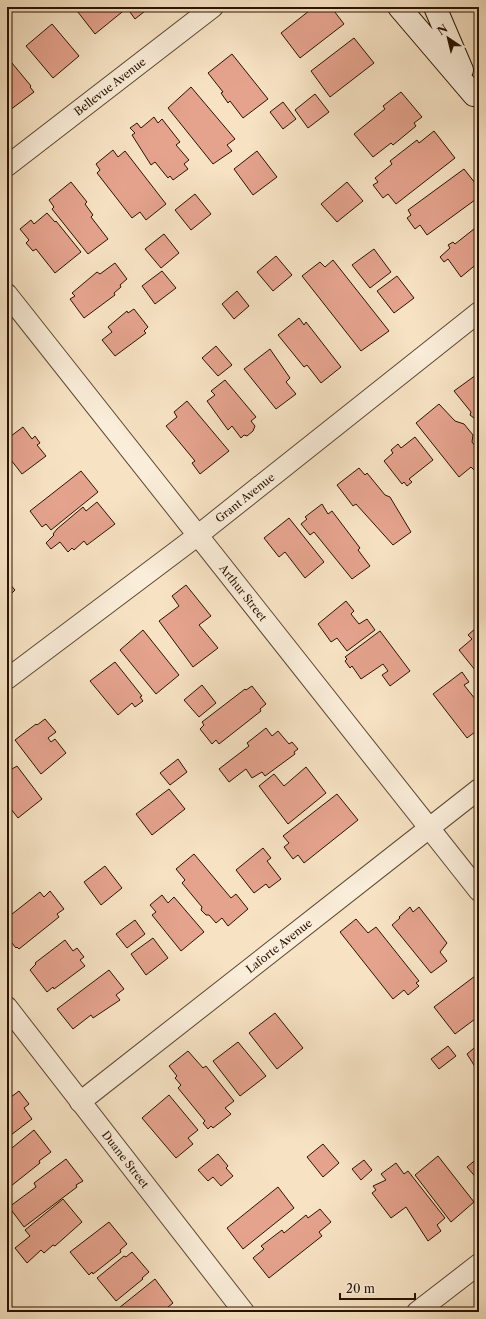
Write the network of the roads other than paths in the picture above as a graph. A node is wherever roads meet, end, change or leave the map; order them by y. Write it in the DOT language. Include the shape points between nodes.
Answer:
graph roads {
  1 [pos="213,7"];
  2 [pos="399,7"];
  3 [pos="435,7"];
  4 [pos="476,98"];
  5 [pos="7,166"];
  6 [pos="7,294"];
  7 [pos="479,312"];
  8 [pos="197,536"];
  9 [pos="7,680"];
  10 [pos="479,789"];
  11 [pos="431,828"];
  12 [pos="479,891"];
  13 [pos="7,1008"];
  14 [pos="80,1102"];
  15 [pos="479,1264"];
  16 [pos="244,1312"];
  17 [pos="417,1312"];
  1 -- 5 [label="street, Bellevue Avenue"];
  2 -- 4 [label="main road"];
  3 -- 4 [label="main road"];
  6 -- 8 [label="street, Arthur Street"];
  7 -- 8 [label="street, Grant Avenue"];
  8 -- 9 [label="street, Grant Avenue"];
  8 -- 11 [label="street, Arthur Street"];
  10 -- 11 [label="street, Laforte Avenue"];
  11 -- 12 [label="street, Arthur Street"];
  11 -- 14 [label="street, Laforte Avenue"];
  13 -- 14 [label="street, Duane Street"];
  14 -- 16 [label="street, Duane Street"];
  15 -- 17 [label="street"];
}
